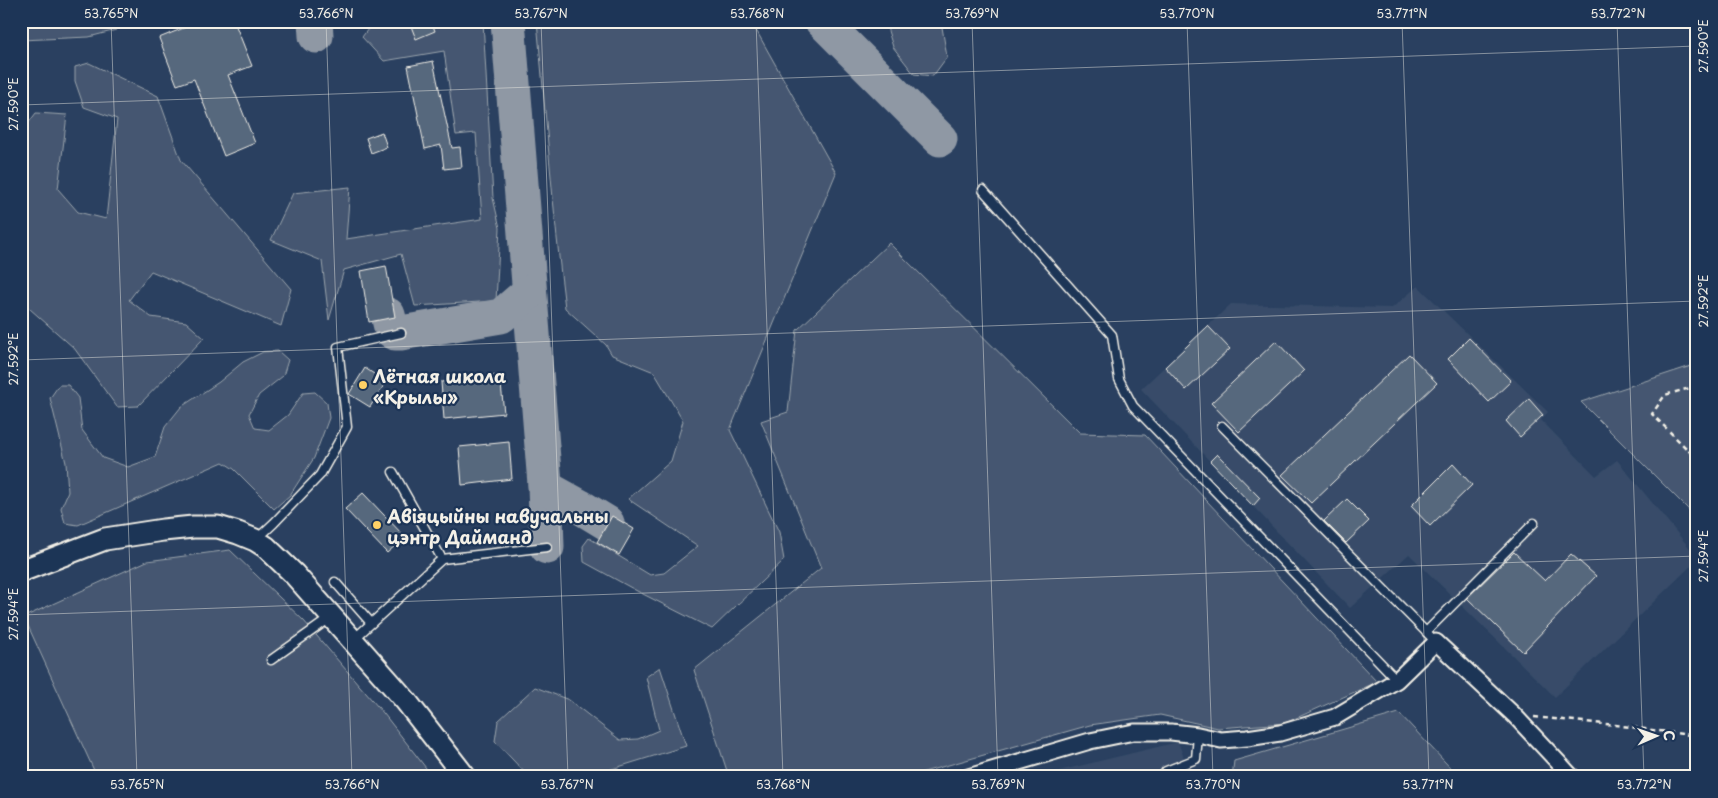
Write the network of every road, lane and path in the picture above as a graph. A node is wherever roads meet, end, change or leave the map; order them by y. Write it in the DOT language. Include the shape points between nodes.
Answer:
graph roads {
  1 [pos="983,190"];
  2 [pos="401,333"];
  3 [pos="1697,386"];
  4 [pos="1222,426"];
  5 [pos="1697,459"];
  6 [pos="393,472"];
  7 [pos="1534,523"];
  8 [pos="255,540"];
  9 [pos="546,547"];
  10 [pos="442,559"];
  11 [pos="21,571"];
  12 [pos="335,582"];
  13 [pos="332,617"];
  14 [pos="371,624"];
  15 [pos="1431,637"];
  16 [pos="352,640"];
  17 [pos="271,660"];
  18 [pos="1397,680"];
  19 [pos="1514,715"];
  20 [pos="1198,735"];
  21 [pos="1697,736"];
  22 [pos="465,777"];
  23 [pos="968,777"];
  24 [pos="1162,777"];
  25 [pos="1572,777"];
  1 -- 18 [label="lane" via="1112,335 1119,379 1133,406"];
  2 -- 8 [label="lane" via="338,347 347,427 320,475"];
  3 -- 5 [label="path" via="1665,395 1652,414"];
  4 -- 15 [label="lane"];
  6 -- 10 [label="lane"];
  7 -- 15 [label="lane"];
  8 -- 11 [label="street" via="218,527 163,530 105,539"];
  8 -- 13 [label="street" via="294,574"];
  9 -- 10 [label="lane"];
  10 -- 14 [label="lane"];
  12 -- 14 [label="lane"];
  13 -- 16 [label="street"];
  13 -- 17 [label="lane"];
  14 -- 16 [label="lane"];
  15 -- 18 [label="street"];
  15 -- 19 [label="street"];
  16 -- 22 [label="street" via="406,701"];
  18 -- 20 [label="street" via="1335,717 1280,733 1221,740"];
  19 -- 21 [label="path"];
  19 -- 25 [label="street"];
  20 -- 23 [label="street" via="1134,732 1090,741"];
  20 -- 24 [label="lane" via="1196,759 1166,771"];
}
